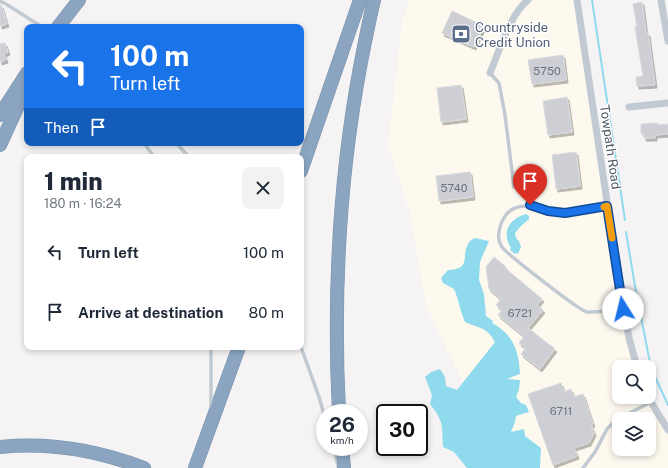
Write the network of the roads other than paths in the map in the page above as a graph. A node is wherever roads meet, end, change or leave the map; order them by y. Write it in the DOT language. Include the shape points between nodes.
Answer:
graph roads {
  1 [pos="78,0"];
  2 [pos="360,0"];
  3 [pos="374,0"];
  4 [pos="528,0"];
  5 [pos="577,0"];
  6 [pos="661,0"];
  7 [pos="0,1"];
  8 [pos="37,24"];
  9 [pos="60,24"];
  10 [pos="668,41"];
  11 [pos="490,73"];
  12 [pos="24,79"];
  13 [pos="24,93"];
  14 [pos="668,103"];
  15 [pos="629,107"];
  16 [pos="0,115"];
  17 [pos="0,146"];
  18 [pos="179,146"];
  19 [pos="186,154"];
  20 [pos="304,161"];
  21 [pos="514,188"];
  22 [pos="607,206"];
  23 [pos="623,309"];
  24 [pos="211,350"];
  25 [pos="238,350"];
  26 [pos="302,350"];
  27 [pos="635,360"];
  28 [pos="321,404"];
  29 [pos="339,404"];
  30 [pos="642,404"];
  31 [pos="653,404"];
  32 [pos="212,422"];
  33 [pos="668,430"];
  34 [pos="0,447"];
  35 [pos="336,456"];
  36 [pos="343,456"];
  37 [pos="144,468"];
  38 [pos="196,468"];
  39 [pos="339,468"];
  40 [pos="344,468"];
  41 [pos="583,468"];
  1 -- 9 [label="highway"];
  2 -- 20 [label="highway"];
  3 -- 29 [label="highway" via="353,108 343,180 336,290"];
  4 -- 11 [label="street" via="502,40"];
  5 -- 22 [label="street, Towpath Road"];
  6 -- 10 [label="street"];
  7 -- 8 [label="lane"];
  11 -- 21 [label="lane" via="499,83"];
  12 -- 16 [label="highway"];
  13 -- 17 [label="highway"];
  14 -- 15 [label="street"];
  18 -- 19 [label="lane"];
  22 -- 23 [label="street, Towpath Road"];
  22 -- 23 [label="lane" via="565,213 530,205 514,208 504,217 498,237 502,247 525,267 586,312"];
  23 -- 27 [label="street, Towpath Road"];
  24 -- 32 [label="lane"];
  25 -- 32 [label="highway"];
  26 -- 28 [label="lane"];
  30 -- 41 [label="lane" via="616,420 607,429 596,452"];
  31 -- 33 [label="street"];
  32 -- 38 [label="highway"];
  34 -- 37 [label="highway" via="31,446 79,450"];
  35 -- 39 [label="lane"];
  36 -- 40 [label="highway"];
}
